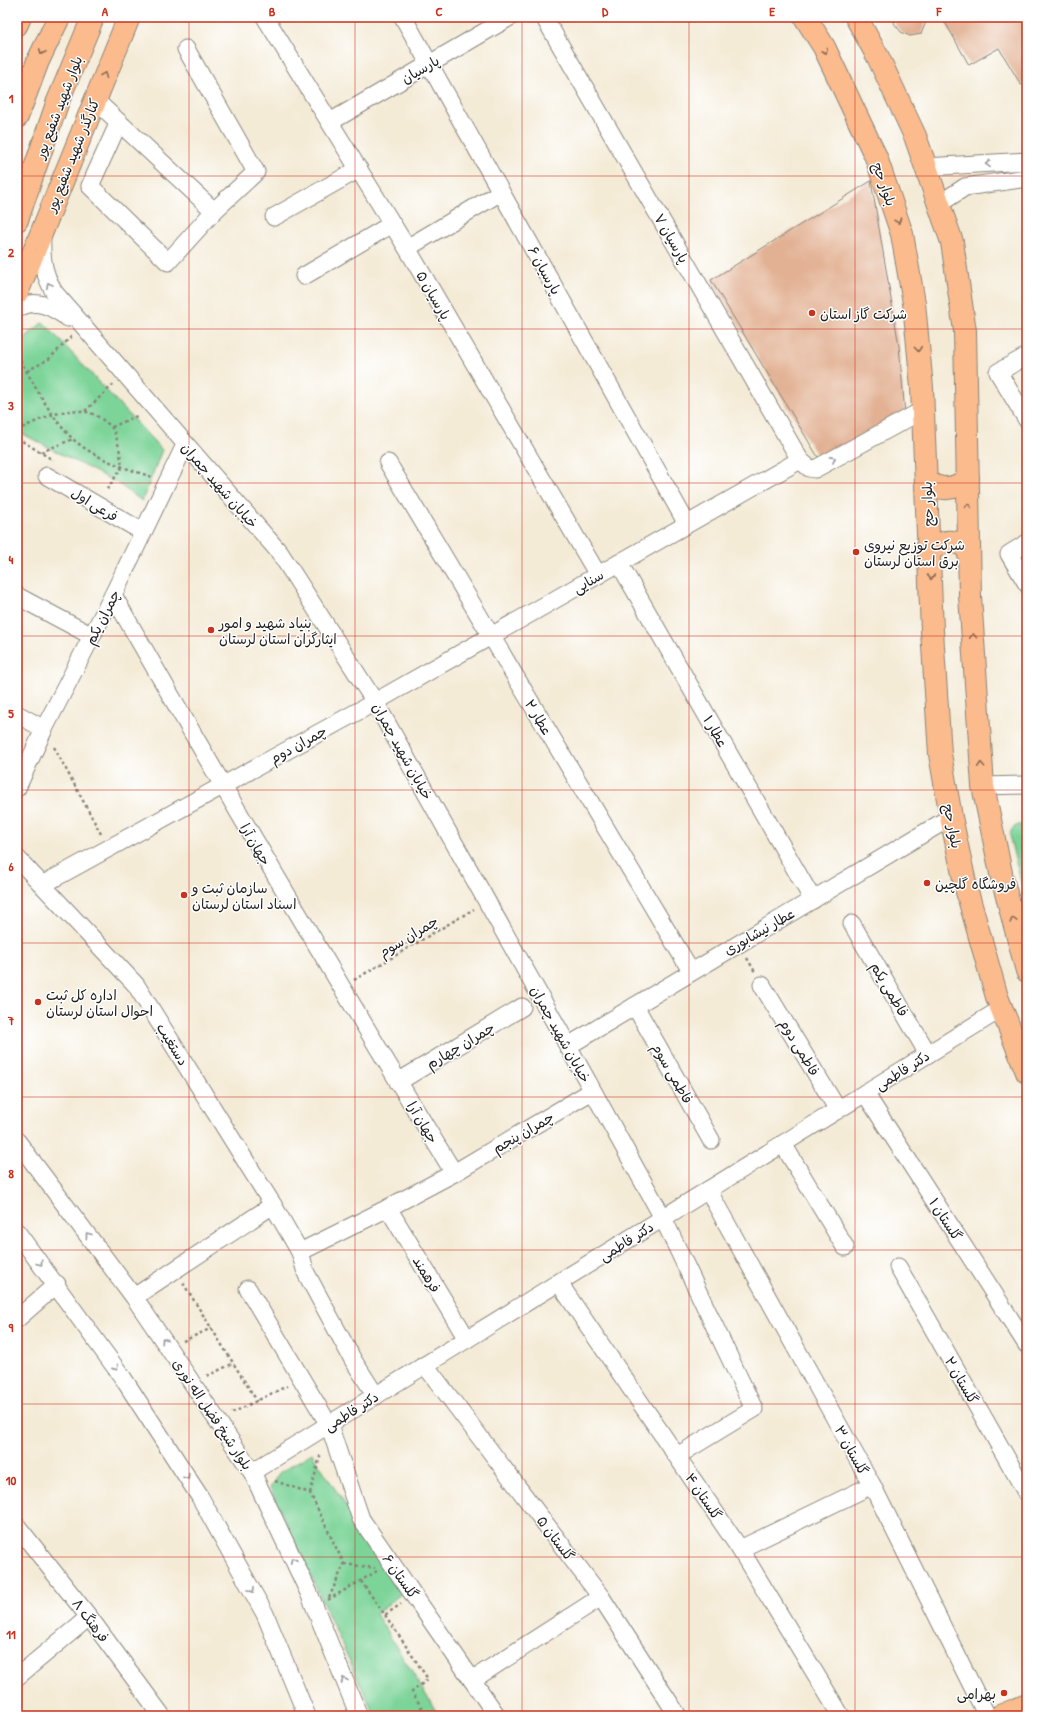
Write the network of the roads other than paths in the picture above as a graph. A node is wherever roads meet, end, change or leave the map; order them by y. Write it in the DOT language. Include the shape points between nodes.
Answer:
graph roads {
  1 [pos="20,17"];
  2 [pos="59,17"];
  3 [pos="93,17"];
  4 [pos="129,17"];
  5 [pos="265,17"];
  6 [pos="403,17"];
  7 [pos="510,17"];
  8 [pos="544,17"];
  9 [pos="805,17"];
  10 [pos="856,17"];
  11 [pos="17,24"];
  12 [pos="186,49"];
  13 [pos="430,64"];
  14 [pos="94,99"];
  15 [pos="17,117"];
  16 [pos="119,122"];
  17 [pos="330,122"];
  18 [pos="1027,161"];
  19 [pos="926,167"];
  20 [pos="359,169"];
  21 [pos="1027,178"];
  22 [pos="501,192"];
  23 [pos="940,204"];
  24 [pos="214,211"];
  25 [pos="274,217"];
  26 [pos="17,220"];
  27 [pos="392,224"];
  28 [pos="42,229"];
  29 [pos="407,248"];
  30 [pos="304,276"];
  31 [pos="17,293"];
  32 [pos="17,309"];
  33 [pos="82,326"];
  34 [pos="1027,356"];
  35 [pos="923,410"];
  36 [pos="1027,420"];
  37 [pos="186,444"];
  38 [pos="800,460"];
  39 [pos="388,463"];
  40 [pos="48,476"];
  41 [pos="968,478"];
  42 [pos="926,481"];
  43 [pos="687,524"];
  44 [pos="143,532"];
  45 [pos="1027,543"];
  46 [pos="969,550"];
  47 [pos="929,553"];
  48 [pos="619,563"];
  49 [pos="598,575"];
  50 [pos="1027,584"];
  51 [pos="113,595"];
  52 [pos="17,596"];
  53 [pos="92,636"];
  54 [pos="491,636"];
  55 [pos="375,702"];
  56 [pos="17,714"];
  57 [pos="44,729"];
  58 [pos="1027,785"];
  59 [pos="222,786"];
  60 [pos="983,786"];
  61 [pos="17,788"];
  62 [pos="951,817"];
  63 [pos="17,858"];
  64 [pos="42,885"];
  65 [pos="813,900"];
  66 [pos="852,924"];
  67 [pos="691,971"];
  68 [pos="1027,971"];
  69 [pos="762,985"];
  70 [pos="635,1006"];
  71 [pos="522,1007"];
  72 [pos="1001,1009"];
  73 [pos="568,1046"];
  74 [pos="928,1054"];
  75 [pos="1027,1072"];
  76 [pos="398,1082"];
  77 [pos="592,1091"];
  78 [pos="865,1093"];
  79 [pos="838,1110"];
  80 [pos="711,1140"];
  81 [pos="17,1141"];
  82 [pos="783,1144"];
  83 [pos="454,1173"];
  84 [pos="708,1190"];
  85 [pos="273,1205"];
  86 [pos="388,1208"];
  87 [pos="663,1218"];
  88 [pos="17,1232"];
  89 [pos="845,1247"];
  90 [pos="300,1252"];
  91 [pos="898,1267"];
  92 [pos="559,1282"];
  93 [pos="57,1284"];
  94 [pos="248,1289"];
  95 [pos="134,1297"];
  96 [pos="17,1318"];
  97 [pos="467,1339"];
  98 [pos="1027,1344"];
  99 [pos="425,1365"];
  100 [pos="376,1396"];
  101 [pos="329,1425"];
  102 [pos="677,1456"];
  103 [pos="252,1472"];
  104 [pos="872,1485"];
  105 [pos="1027,1494"];
  106 [pos="17,1526"];
  107 [pos="740,1549"];
  108 [pos="601,1597"];
  109 [pos="89,1617"];
  110 [pos="17,1677"];
  111 [pos="472,1680"];
  112 [pos="1027,1705"];
  113 [pos="162,1716"];
  114 [pos="307,1716"];
  115 [pos="359,1716"];
  116 [pos="497,1716"];
  117 [pos="678,1716"];
  118 [pos="841,1716"];
  119 [pos="987,1716"];
  120 [pos="1000,1716"];
  1 -- 11 [label="main road"];
  2 -- 15 [label="main road, one-way" via="38,61"];
  3 -- 26 [label="main road, بلوار شهید شفیع پور" via="58,101"];
  14 -- 4 [label="main road, کنارگذر شهید شفیع پور, one-way"];
  5 -- 17 [label="street, پارسیان ۵"];
  6 -- 13 [label="street, پارسیان ۶"];
  7 -- 13 [label="street, پارسیان"];
  8 -- 38 [label="street, پارسیان ۷"];
  9 -- 35 [label="main road, بلوار حج, one-way" via="824,47 876,157 902,234 914,303"];
  10 -- 19 [label="main road" via="909,121"];
  12 -- 24 [label="street" via="256,172"];
  13 -- 17 [label="street, پارسیان"];
  13 -- 22 [label="street, پارسیان ۶"];
  14 -- 16 [label="street"];
  14 -- 28 [label="main road, کنارگذر شهید شفیع پور"];
  16 -- 24 [label="street"];
  16 -- 24 [label="street" via="90,186 168,262"];
  17 -- 20 [label="street, پارسیان ۵"];
  18 -- 19 [label="street, one-way"];
  19 -- 23 [label="main road"];
  20 -- 25 [label="street"];
  20 -- 27 [label="street, پارسیان ۵"];
  21 -- 23 [label="street" via="965,187"];
  22 -- 29 [label="street"];
  22 -- 43 [label="street, پارسیان ۶"];
  23 -- 41 [label="main road" via="952,242 965,331"];
  27 -- 29 [label="street, پارسیان ۵"];
  27 -- 30 [label="street"];
  28 -- 31 [label="main road, کنارگذر شهید شفیع پور"];
  33 -- 28 [label="street, خیابان شهید چمران, one-way" via="54,292 46,277 41,255"];
  29 -- 49 [label="street, پارسیان ۵"];
  32 -- 33 [label="street" via="39,303 50,306"];
  33 -- 37 [label="street, خیابان شهید چمران"];
  34 -- 36 [label="street" via="998,372"];
  38 -- 35 [label="street, one-way" via="809,468 815,469"];
  35 -- 42 [label="main road, بلوار حج"];
  37 -- 44 [label="street, چمران یکم"];
  37 -- 55 [label="street, خیابان شهید چمران" via="280,553"];
  38 -- 43 [label="street, سنایی"];
  39 -- 54 [label="street, عطار ۲"];
  40 -- 44 [label="street, فرعی اول"];
  41 -- 42 [label="main road" via="958,486 946,488 938,488"];
  46 -- 41 [label="main road, one-way"];
  42 -- 47 [label="main road, بلوار حج"];
  43 -- 48 [label="street, سنایی"];
  44 -- 51 [label="street, چمران یکم"];
  45 -- 50 [label="street" via="1009,554"];
  46 -- 47 [label="main road" via="963,545 949,541 937,544"];
  60 -- 46 [label="main road, one-way"];
  47 -- 62 [label="main road, بلوار حج, one-way" via="940,754"];
  48 -- 49 [label="street, سنایی"];
  48 -- 65 [label="street, عطار ۱"];
  49 -- 54 [label="street, سنایی"];
  51 -- 53 [label="street, چمران یکم"];
  51 -- 59 [label="street, جهان آرا"];
  52 -- 53 [label="street"];
  53 -- 57 [label="street, چمران یکم"];
  54 -- 55 [label="street, سنایی"];
  54 -- 67 [label="street, عطار ۲"];
  55 -- 59 [label="street, چمران دوم"];
  55 -- 73 [label="street, خیابان شهید چمران"];
  56 -- 57 [label="street"];
  57 -- 61 [label="street, چمران یکم"];
  58 -- 60 [label="street"];
  59 -- 64 [label="street, چمران دوم"];
  59 -- 76 [label="street, جهان آرا"];
  68 -- 60 [label="main road, one-way" via="1002,878"];
  62 -- 65 [label="street, عطار نیشابوری"];
  62 -- 72 [label="main road, بلوار حج" via="966,888"];
  63 -- 64 [label="street, دستغیب"];
  64 -- 85 [label="street, دستغیب" via="136,985"];
  65 -- 67 [label="street, عطار نیشابوری"];
  66 -- 74 [label="street, فاطمی یکم"];
  67 -- 70 [label="street, عطار نیشابوری"];
  69 -- 79 [label="street, فاطمی دوم"];
  70 -- 73 [label="street, عطار نیشابوری"];
  70 -- 80 [label="street, فاطمی سوم"];
  71 -- 76 [label="street, چمران چهارم"];
  72 -- 74 [label="street, دکتر فاطمی"];
  72 -- 75 [label="main road, بلوار حج"];
  73 -- 77 [label="street, خیابان شهید چمران"];
  74 -- 78 [label="street, دکتر فاطمی"];
  76 -- 83 [label="street, جهان آرا"];
  77 -- 83 [label="street, چمران پنجم"];
  77 -- 87 [label="street, خیابان شهید چمران"];
  78 -- 79 [label="street, دکتر فاطمی"];
  78 -- 98 [label="street, گلستان ۱"];
  79 -- 82 [label="street, دکتر فاطمی"];
  95 -- 81 [label="street, بلوار شیخ فضل اله نوری, one-way"];
  82 -- 84 [label="street, دکتر فاطمی"];
  82 -- 89 [label="street"];
  83 -- 86 [label="street, چمران پنجم"];
  84 -- 87 [label="street, دکتر فاطمی"];
  84 -- 104 [label="street, گلستان ۳"];
  85 -- 90 [label="street, دستغیب"];
  85 -- 95 [label="street"];
  86 -- 90 [label="street, چمران پنجم"];
  86 -- 97 [label="street, فرهمند"];
  87 -- 92 [label="street, دکتر فاطمی"];
  87 -- 102 [label="street, خیابان شهید چمران" via="754,1410"];
  88 -- 93 [label="street, one-way"];
  90 -- 100 [label="street, دستغیب" via="306,1273 353,1360"];
  91 -- 105 [label="street, گلستان ۲"];
  92 -- 97 [label="street, دکتر فاطمی"];
  92 -- 102 [label="street, گلستان ۴"];
  93 -- 96 [label="street"];
  93 -- 114 [label="street, one-way" via="123,1378 200,1498 265,1614"];
  94 -- 101 [label="street, گلستان ۶"];
  103 -- 95 [label="street, بلوار شیخ فضل اله نوری, one-way"];
  97 -- 99 [label="street, دکتر فاطمی"];
  99 -- 100 [label="street, دکتر فاطمی"];
  99 -- 108 [label="street, گلستان ۵"];
  100 -- 101 [label="street, دکتر فاطمی"];
  101 -- 103 [label="street, دکتر فاطمی"];
  101 -- 111 [label="street, گلستان ۶" via="361,1519"];
  102 -- 107 [label="street, گلستان ۴"];
  115 -- 103 [label="street, بلوار شیخ فضل اله نوری, one-way" via="320,1619"];
  104 -- 107 [label="street"];
  104 -- 119 [label="street, گلستان ۳"];
  106 -- 109 [label="street, فرهنگ ۸"];
  107 -- 118 [label="street, گلستان ۴"];
  108 -- 111 [label="street"];
  108 -- 117 [label="street, گلستان ۵"];
  109 -- 110 [label="street"];
  109 -- 113 [label="street, فرهنگ ۸"];
  111 -- 116 [label="street, گلستان ۶"];
  112 -- 120 [label="main road"];
}
